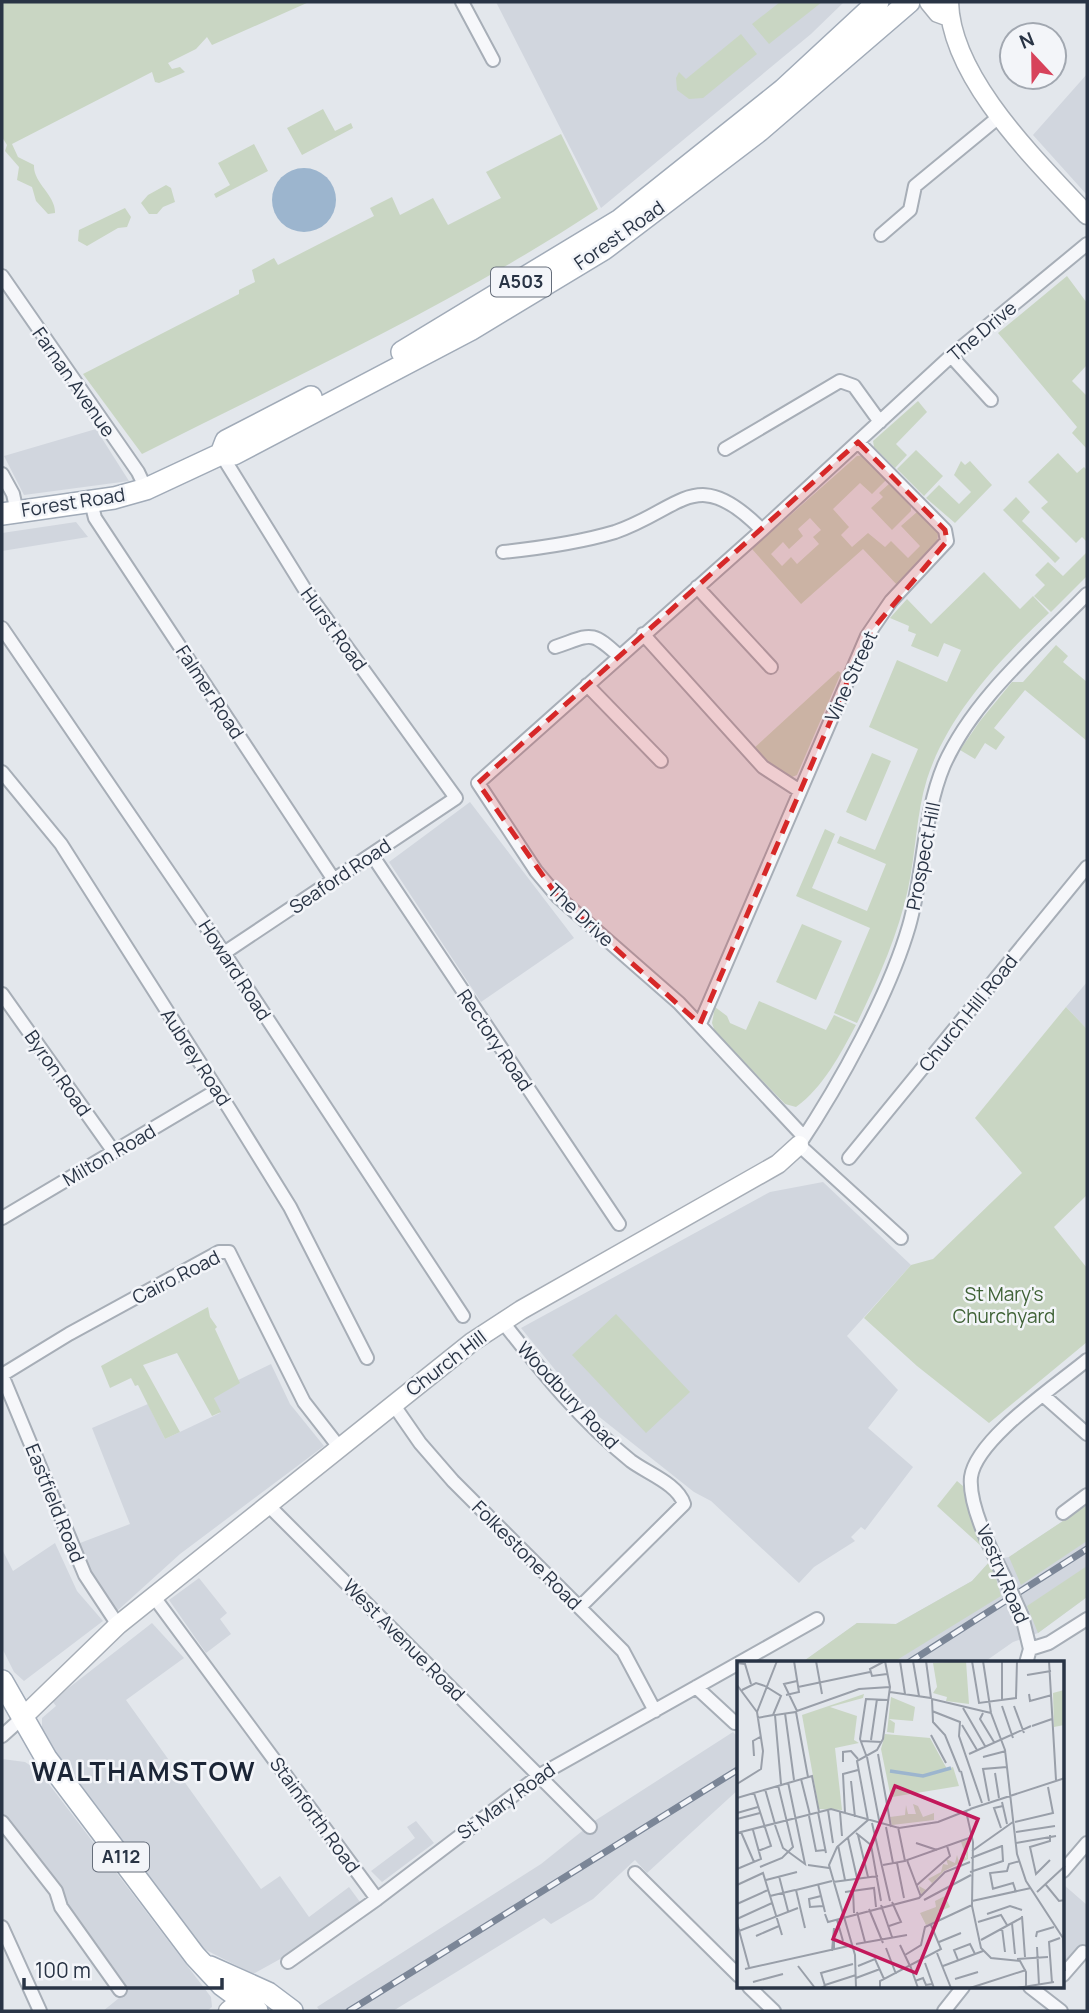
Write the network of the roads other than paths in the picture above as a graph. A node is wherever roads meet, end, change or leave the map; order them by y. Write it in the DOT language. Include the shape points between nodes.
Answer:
graph roads {
  1 [pos="462,2"];
  2 [pos="878,2"];
  3 [pos="909,2"];
  4 [pos="929,2"];
  5 [pos="949,9"];
  6 [pos="492,60"];
  7 [pos="1000,116"];
  8 [pos="1087,215"];
  9 [pos="881,235"];
  10 [pos="1087,244"];
  11 [pos="2,276"];
  12 [pos="951,356"];
  13 [pos="991,400"];
  14 [pos="880,422"];
  15 [pos="858,442"];
  16 [pos="725,449"];
  17 [pos="221,454"];
  18 [pos="2,474"];
  19 [pos="146,489"];
  20 [pos="91,502"];
  21 [pos="9,513"];
  22 [pos="762,530"];
  23 [pos="503,552"];
  24 [pos="697,587"];
  25 [pos="1087,594"];
  26 [pos="2,628"];
  27 [pos="643,634"];
  28 [pos="555,647"];
  29 [pos="619,656"];
  30 [pos="771,667"];
  31 [pos="587,685"];
  32 [pos="661,761"];
  33 [pos="2,772"];
  34 [pos="800,791"];
  35 [pos="456,799"];
  36 [pos="372,855"];
  37 [pos="1087,867"];
  38 [pos="334,880"];
  39 [pos="225,953"];
  40 [pos="2,994"];
  41 [pos="700,1024"];
  42 [pos="216,1091"];
  43 [pos="802,1141"];
  44 [pos="114,1152"];
  45 [pos="849,1158"];
  46 [pos="2,1218"];
  47 [pos="619,1224"];
  48 [pos="901,1238"];
  49 [pos="463,1316"];
  50 [pos="502,1321"];
  51 [pos="366,1358"];
  52 [pos="1087,1360"];
  53 [pos="2,1375"];
  54 [pos="1044,1396"];
  55 [pos="393,1404"];
  56 [pos="1087,1434"];
  57 [pos="339,1447"];
  58 [pos="1087,1495"];
  59 [pos="269,1506"];
  60 [pos="1063,1513"];
  61 [pos="154,1597"];
  62 [pos="580,1607"];
  63 [pos="817,1619"];
  64 [pos="1087,1619"];
  65 [pos="118,1625"];
  66 [pos="1030,1649"];
  67 [pos="743,1661"];
  68 [pos="1027,1661"];
  69 [pos="737,1664"];
  70 [pos="2,1681"];
  71 [pos="696,1688"];
  72 [pos="655,1711"];
  73 [pos="22,1718"];
  74 [pos="735,1723"];
  75 [pos="2,1736"];
  76 [pos="540,1775"];
  77 [pos="2,1822"];
  78 [pos="590,1827"];
  79 [pos="1087,1843"];
  80 [pos="1064,1870"];
  81 [pos="635,1873"];
  82 [pos="377,1899"];
  83 [pos="2,1927"];
  84 [pos="1083,1952"];
  85 [pos="288,1962"];
  86 [pos="737,1974"];
  87 [pos="1064,1974"];
  88 [pos="751,1988"];
  89 [pos="962,1988"];
  90 [pos="1032,1988"];
  91 [pos="120,1990"];
  92 [pos="1052,2000"];
  93 [pos="250,2003"];
  94 [pos="40,2011"];
  95 [pos="292,2011"];
  96 [pos="774,2011"];
  97 [pos="944,2011"];
  1 -- 6 [label="street"];
  2 -- 17 [label="main road, Forest Road / A503" via="783,90 620,220 401,353 226,441"];
  3 -- 17 [label="main road, Forest Road / A503" via="759,131 604,248 449,342 238,452"];
  4 -- 5 [label="street" via="938,13"];
  5 -- 7 [label="street" via="974,81"];
  7 -- 8 [label="street"];
  7 -- 9 [label="street" via="915,186 910,210"];
  10 -- 12 [label="street, The Drive"];
  11 -- 19 [label="street, Farnan Avenue"];
  12 -- 13 [label="street"];
  12 -- 14 [label="street, The Drive"];
  14 -- 15 [label="street, The Drive"];
  14 -- 16 [label="street" via="853,386 840,382"];
  15 -- 22 [label="street, The Drive"];
  15 -- 34 [label="street, Vine Street" via="945,530 947,541 891,601 867,636"];
  17 -- 19 [label="main road, Forest Road / A503"];
  17 -- 35 [label="street, Hurst Road" via="304,588"];
  18 -- 21 [label="street" via="13,494"];
  19 -- 20 [label="main road, Forest Road / A503"];
  20 -- 21 [label="main road, Forest Road / A503"];
  20 -- 38 [label="street, Falmer Road" via="95,518"];
  22 -- 23 [label="street" via="736,506 699,495 676,501 614,532 558,546"];
  22 -- 24 [label="street, The Drive"];
  24 -- 27 [label="street, The Drive"];
  24 -- 30 [label="street"];
  25 -- 43 [label="street, Prospect Hill" via="993,693 953,748 934,796 904,940 853,1055"];
  26 -- 39 [label="street, Howard Road"];
  27 -- 29 [label="street, The Drive"];
  27 -- 34 [label="street" via="763,767"];
  28 -- 29 [label="street" via="594,636"];
  29 -- 31 [label="street, The Drive"];
  31 -- 32 [label="street"];
  31 -- 41 [label="street, The Drive" via="478,783 558,897"];
  33 -- 42 [label="street, Aubrey Road" via="61,844"];
  34 -- 41 [label="street, Vine Street"];
  35 -- 36 [label="street, Seaford Road"];
  36 -- 38 [label="street, Seaford Road"];
  36 -- 47 [label="street, Rectory Road"];
  37 -- 45 [label="street, Church Hill Road"];
  38 -- 39 [label="street, Seaford Road"];
  39 -- 49 [label="street, Howard Road"];
  40 -- 44 [label="street, Byron Road"];
  41 -- 43 [label="street, The Drive"];
  42 -- 44 [label="street, Milton Road"];
  42 -- 51 [label="street, Aubrey Road" via="290,1207"];
  43 -- 48 [label="street"];
  43 -- 50 [label="street, Church Hill" via="785,1159 754,1178"];
  44 -- 46 [label="street, Milton Road"];
  50 -- 55 [label="street, Church Hill"];
  50 -- 62 [label="street, Woodbury Road" via="537,1367 600,1433 632,1462 677,1492 684,1504"];
  52 -- 54 [label="street"];
  53 -- 57 [label="street, Cairo Road" via="160,1283 219,1252 229,1252 304,1402"];
  53 -- 65 [label="street, Eastfield Road" via="85,1575"];
  54 -- 56 [label="street"];
  54 -- 66 [label="street, Vestry Road, bridge" via="995,1434 975,1462 971,1486 976,1510 1022,1616"];
  55 -- 57 [label="street, Church Hill"];
  55 -- 62 [label="street, Folkestone Road" via="420,1443"];
  57 -- 59 [label="street, Church Hill"];
  58 -- 60 [label="street"];
  59 -- 61 [label="street, Church Hill"];
  59 -- 76 [label="street, West Avenue Road"];
  61 -- 65 [label="street, Church Hill"];
  61 -- 82 [label="street, Stainforth Road"];
  62 -- 72 [label="street, Folkestone Road" via="623,1651"];
  63 -- 67 [label="street, St Mary Road"];
  64 -- 66 [label="street" via="1049,1643"];
  65 -- 73 [label="street, Church Hill"];
  66 -- 68 [label="street, Vestry Road"];
  69 -- 71 [label="street, St Mary Road"];
  70 -- 73 [label="main road, A112"];
  71 -- 72 [label="street, St Mary Road"];
  71 -- 74 [label="street"];
  72 -- 76 [label="street, St Mary Road"];
  73 -- 75 [label="street"];
  73 -- 93 [label="main road, A112" via="46,1758 205,1965 222,1985"];
  76 -- 78 [label="street, West Avenue Road"];
  76 -- 82 [label="street, St Mary Road"];
  77 -- 91 [label="street" via="56,1891 61,1907"];
  79 -- 80 [label="street"];
  81 -- 86 [label="street"];
  82 -- 85 [label="street, St Mary Road"];
  83 -- 94 [label="street"];
  84 -- 87 [label="street"];
  88 -- 96 [label="street"];
  89 -- 97 [label="street"];
  90 -- 92 [label="street"];
  93 -- 95 [label="main road, A112"];
}
